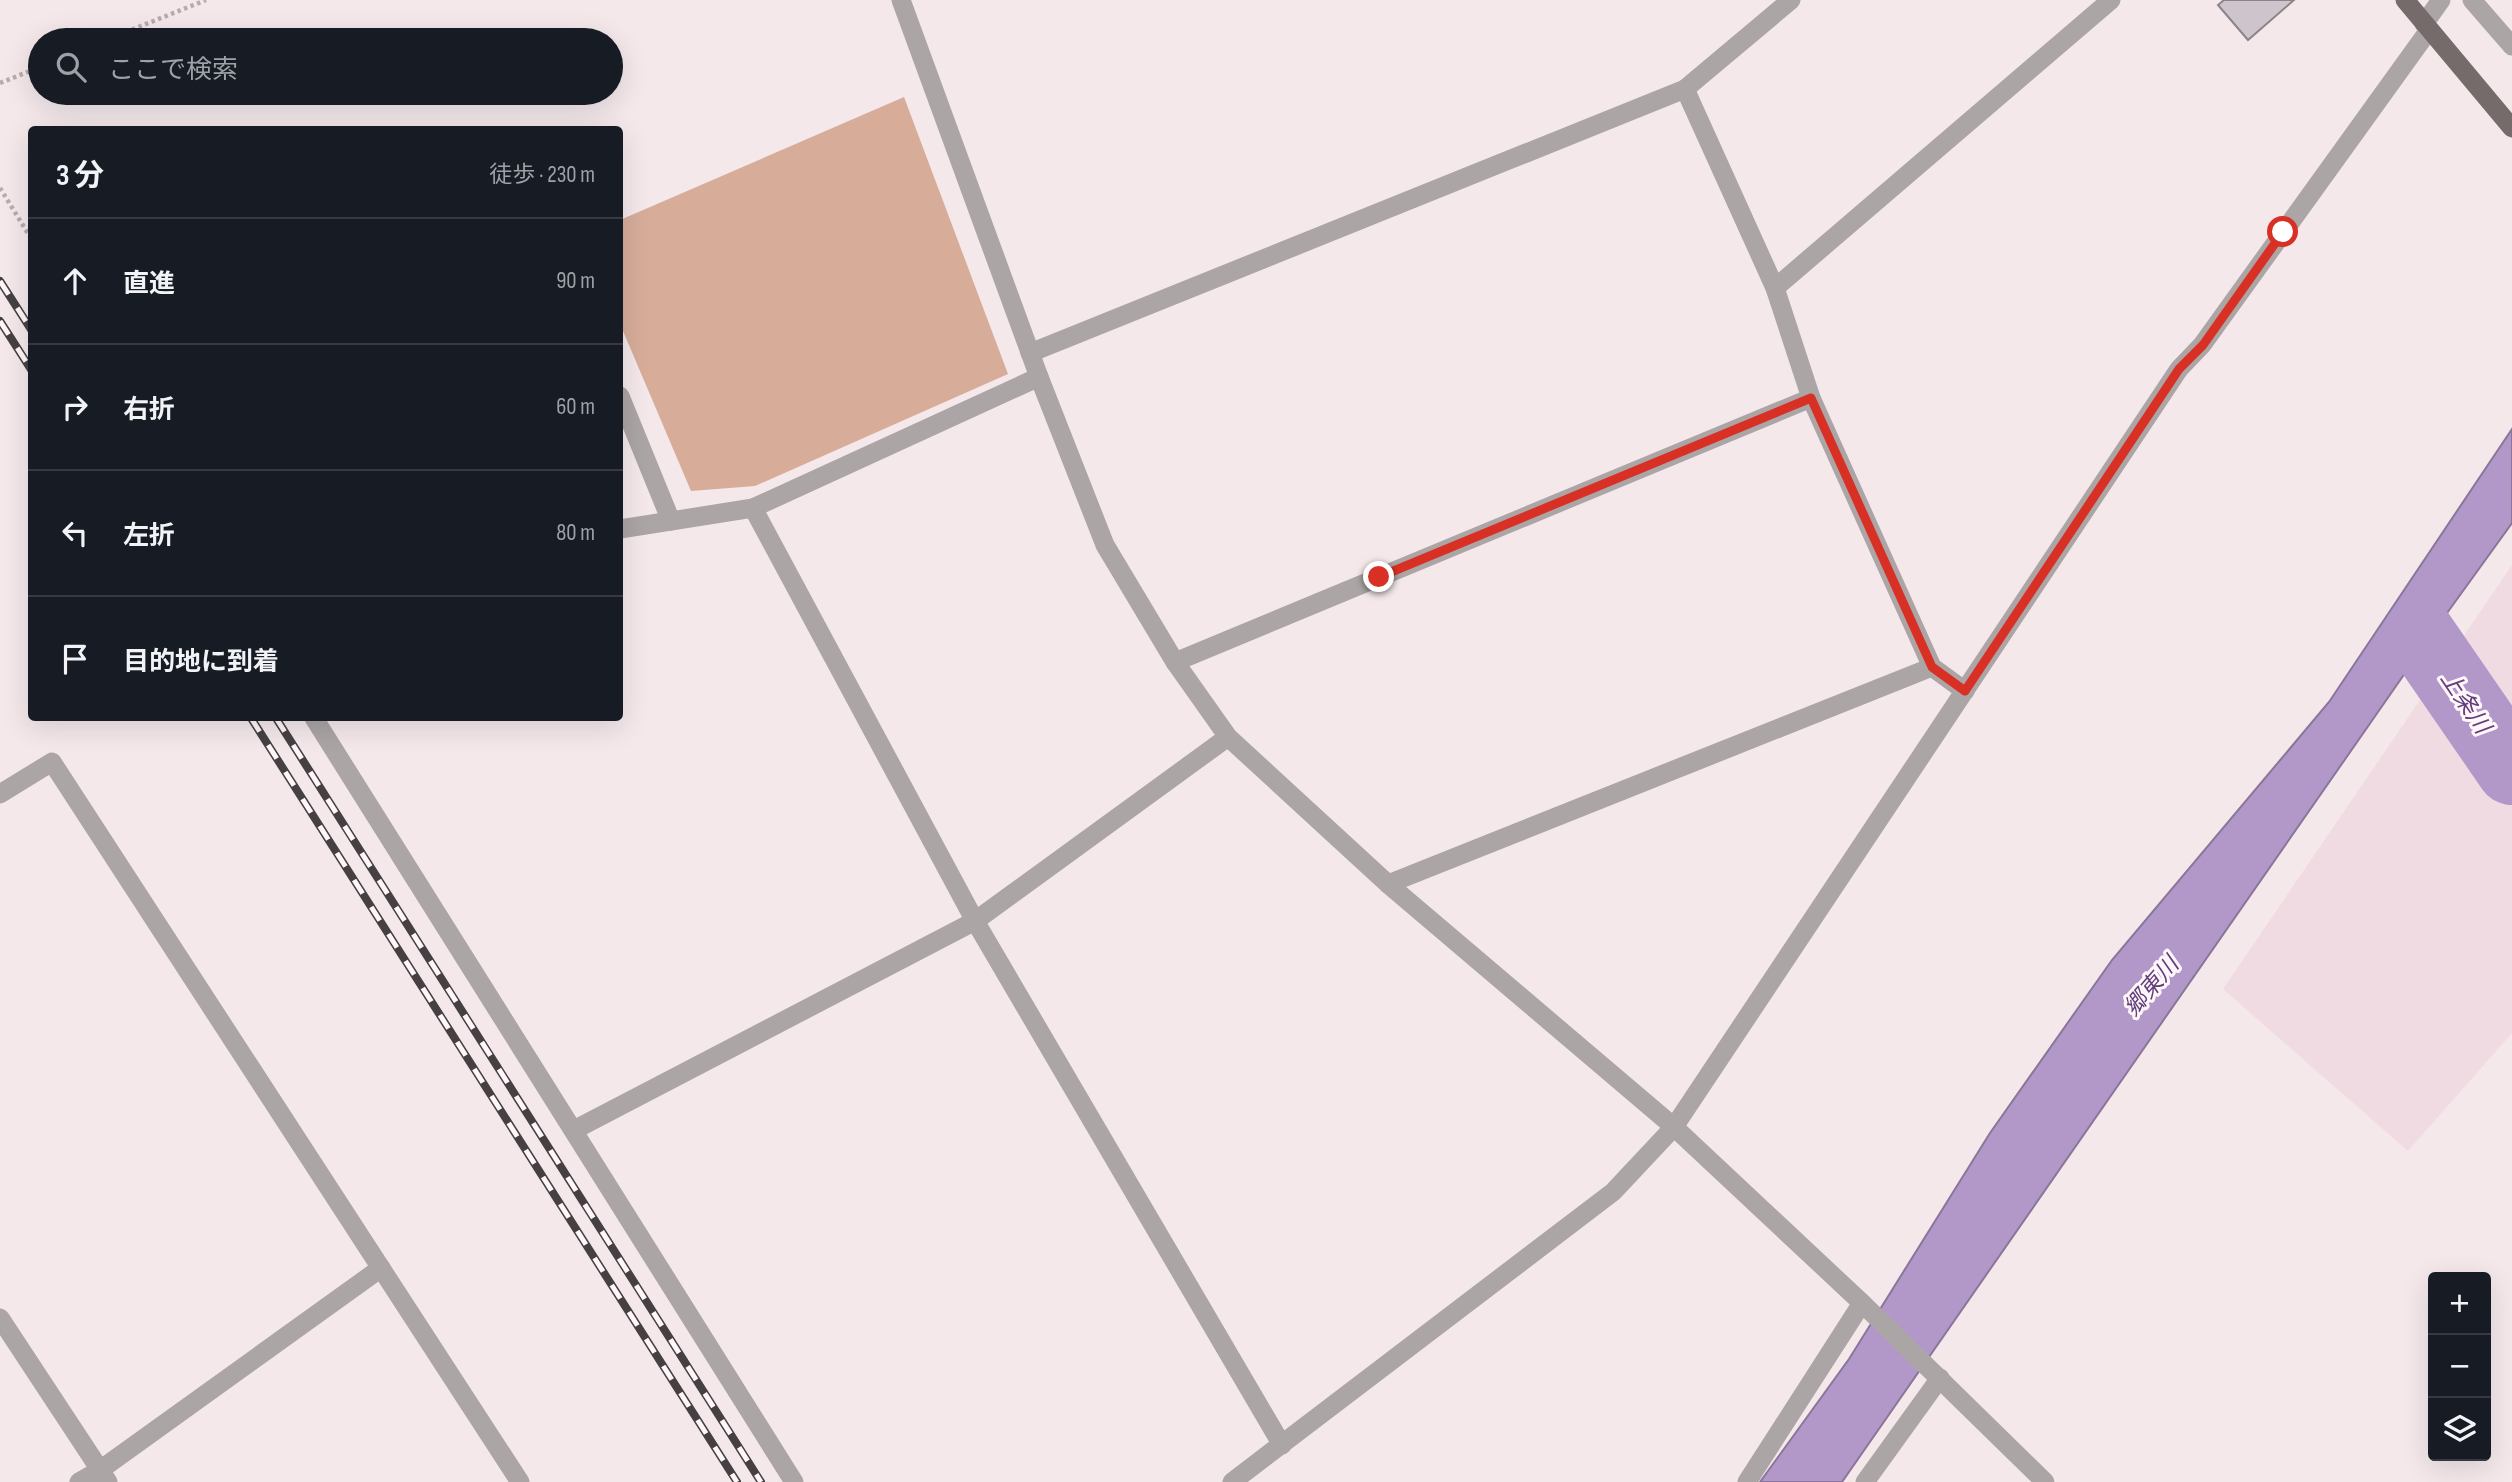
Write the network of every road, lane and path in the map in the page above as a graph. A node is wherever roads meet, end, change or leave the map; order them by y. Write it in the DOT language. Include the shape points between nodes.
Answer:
graph roads {
  1 [pos="206,0"];
  2 [pos="901,0"];
  3 [pos="1791,0"];
  4 [pos="2111,0"];
  5 [pos="2405,0"];
  6 [pos="2441,0"];
  7 [pos="2472,0"];
  8 [pos="2427,27"];
  9 [pos="136,28"];
  10 [pos="2512,46"];
  11 [pos="28,72"];
  12 [pos="0,83"];
  13 [pos="1685,89"];
  14 [pos="2512,128"];
  15 [pos="0,188"];
  16 [pos="28,234"];
  17 [pos="1776,288"];
  18 [pos="1030,353"];
  19 [pos="1039,377"];
  20 [pos="1811,398"];
  21 [pos="623,403"];
  22 [pos="753,508"];
  23 [pos="671,521"];
  24 [pos="623,528"];
  25 [pos="1175,662"];
  26 [pos="1932,667"];
  27 [pos="1965,691"];
  28 [pos="316,721"];
  29 [pos="1228,737"];
  30 [pos="0,794"];
  31 [pos="1388,884"];
  32 [pos="975,921"];
  33 [pos="1674,1127"];
  34 [pos="574,1130"];
  35 [pos="382,1268"];
  36 [pos="1862,1303"];
  37 [pos="0,1318"];
  38 [pos="1940,1378"];
  39 [pos="1282,1444"];
  40 [pos="104,1476"];
  41 [pos="79,1482"];
  42 [pos="520,1482"];
  43 [pos="794,1482"];
  44 [pos="1232,1482"];
  45 [pos="1747,1482"];
  46 [pos="1865,1482"];
  47 [pos="2045,1482"];
  1 -- 9 [label="path"];
  2 -- 18 [label="street"];
  3 -- 13 [label="street"];
  4 -- 17 [label="street"];
  5 -- 8 [label="main road"];
  6 -- 8 [label="street"];
  7 -- 10 [label="street"];
  8 -- 14 [label="main road"];
  8 -- 27 [label="street" via="2203,345 2179,369"];
  11 -- 12 [label="path"];
  13 -- 17 [label="street"];
  13 -- 18 [label="street"];
  15 -- 16 [label="path"];
  17 -- 20 [label="street"];
  18 -- 19 [label="street"];
  19 -- 22 [label="street"];
  19 -- 25 [label="street" via="1105,545"];
  20 -- 25 [label="street"];
  20 -- 26 [label="street"];
  21 -- 23 [label="street"];
  22 -- 23 [label="street"];
  22 -- 32 [label="street"];
  23 -- 24 [label="street"];
  25 -- 29 [label="street"];
  26 -- 27 [label="street"];
  26 -- 31 [label="street"];
  27 -- 33 [label="street"];
  28 -- 34 [label="street"];
  29 -- 31 [label="street"];
  29 -- 32 [label="street"];
  30 -- 35 [label="street" via="52,762"];
  31 -- 33 [label="street"];
  32 -- 34 [label="street"];
  32 -- 39 [label="street"];
  33 -- 36 [label="street"];
  33 -- 39 [label="street" via="1613,1192"];
  34 -- 43 [label="street"];
  35 -- 40 [label="street"];
  35 -- 42 [label="street"];
  36 -- 38 [label="street"];
  36 -- 45 [label="street"];
  37 -- 40 [label="street"];
  38 -- 46 [label="street"];
  38 -- 47 [label="street"];
  39 -- 44 [label="street"];
  40 -- 41 [label="street"];
}
